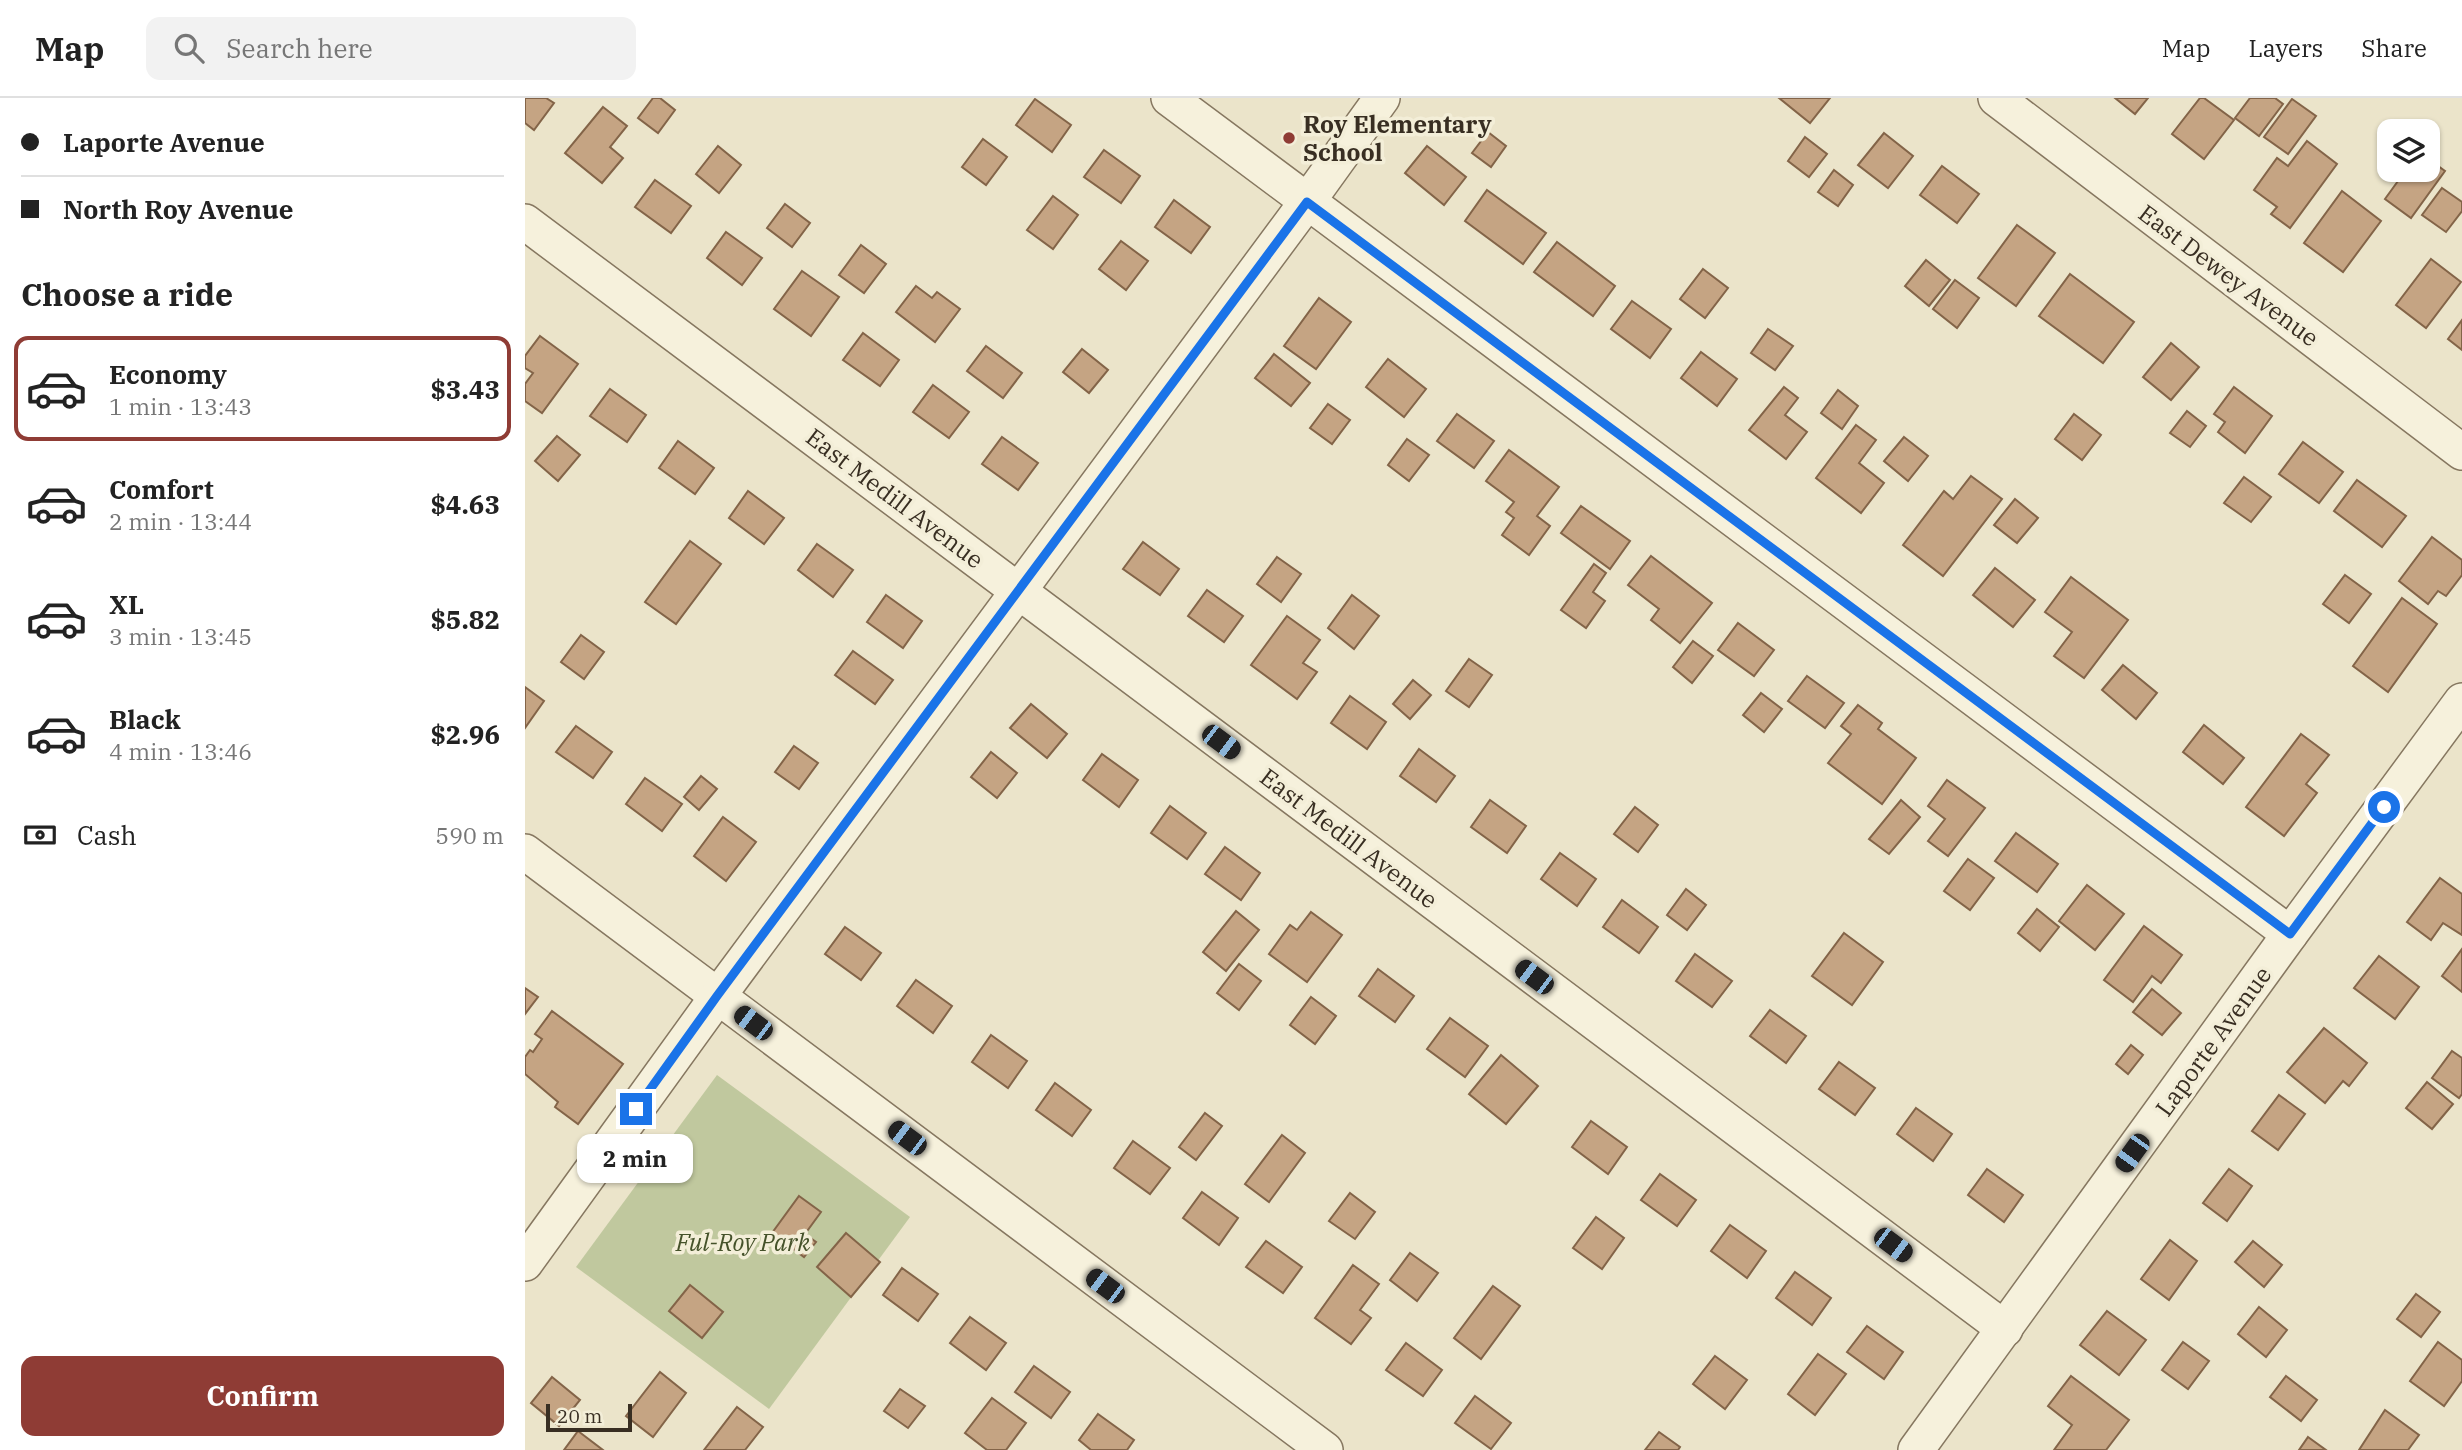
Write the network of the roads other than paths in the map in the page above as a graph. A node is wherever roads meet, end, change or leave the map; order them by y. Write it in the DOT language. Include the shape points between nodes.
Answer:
graph roads {
  1 [pos="1169,98"];
  2 [pos="1382,98"];
  3 [pos="1996,98"];
  4 [pos="1307,202"];
  5 [pos="525,222"];
  6 [pos="2462,452"];
  7 [pos="1019,591"];
  8 [pos="2462,701"];
  9 [pos="525,852"];
  10 [pos="2290,934"];
  11 [pos="717,996"];
  12 [pos="525,1263"];
  13 [pos="2005,1329"];
  14 [pos="1325,1450"];
  15 [pos="1916,1450"];
  1 -- 4 [label="street"];
  2 -- 4 [label="street"];
  3 -- 6 [label="street, East Dewey Avenue"];
  4 -- 7 [label="street"];
  4 -- 10 [label="street"];
  5 -- 7 [label="street, East Medill Avenue"];
  7 -- 11 [label="street"];
  7 -- 13 [label="street, East Medill Avenue"];
  8 -- 10 [label="street, Laporte Avenue"];
  9 -- 11 [label="street"];
  10 -- 13 [label="street, Laporte Avenue"];
  11 -- 12 [label="street"];
  11 -- 14 [label="street"];
  13 -- 15 [label="street, Laporte Avenue"];
}
